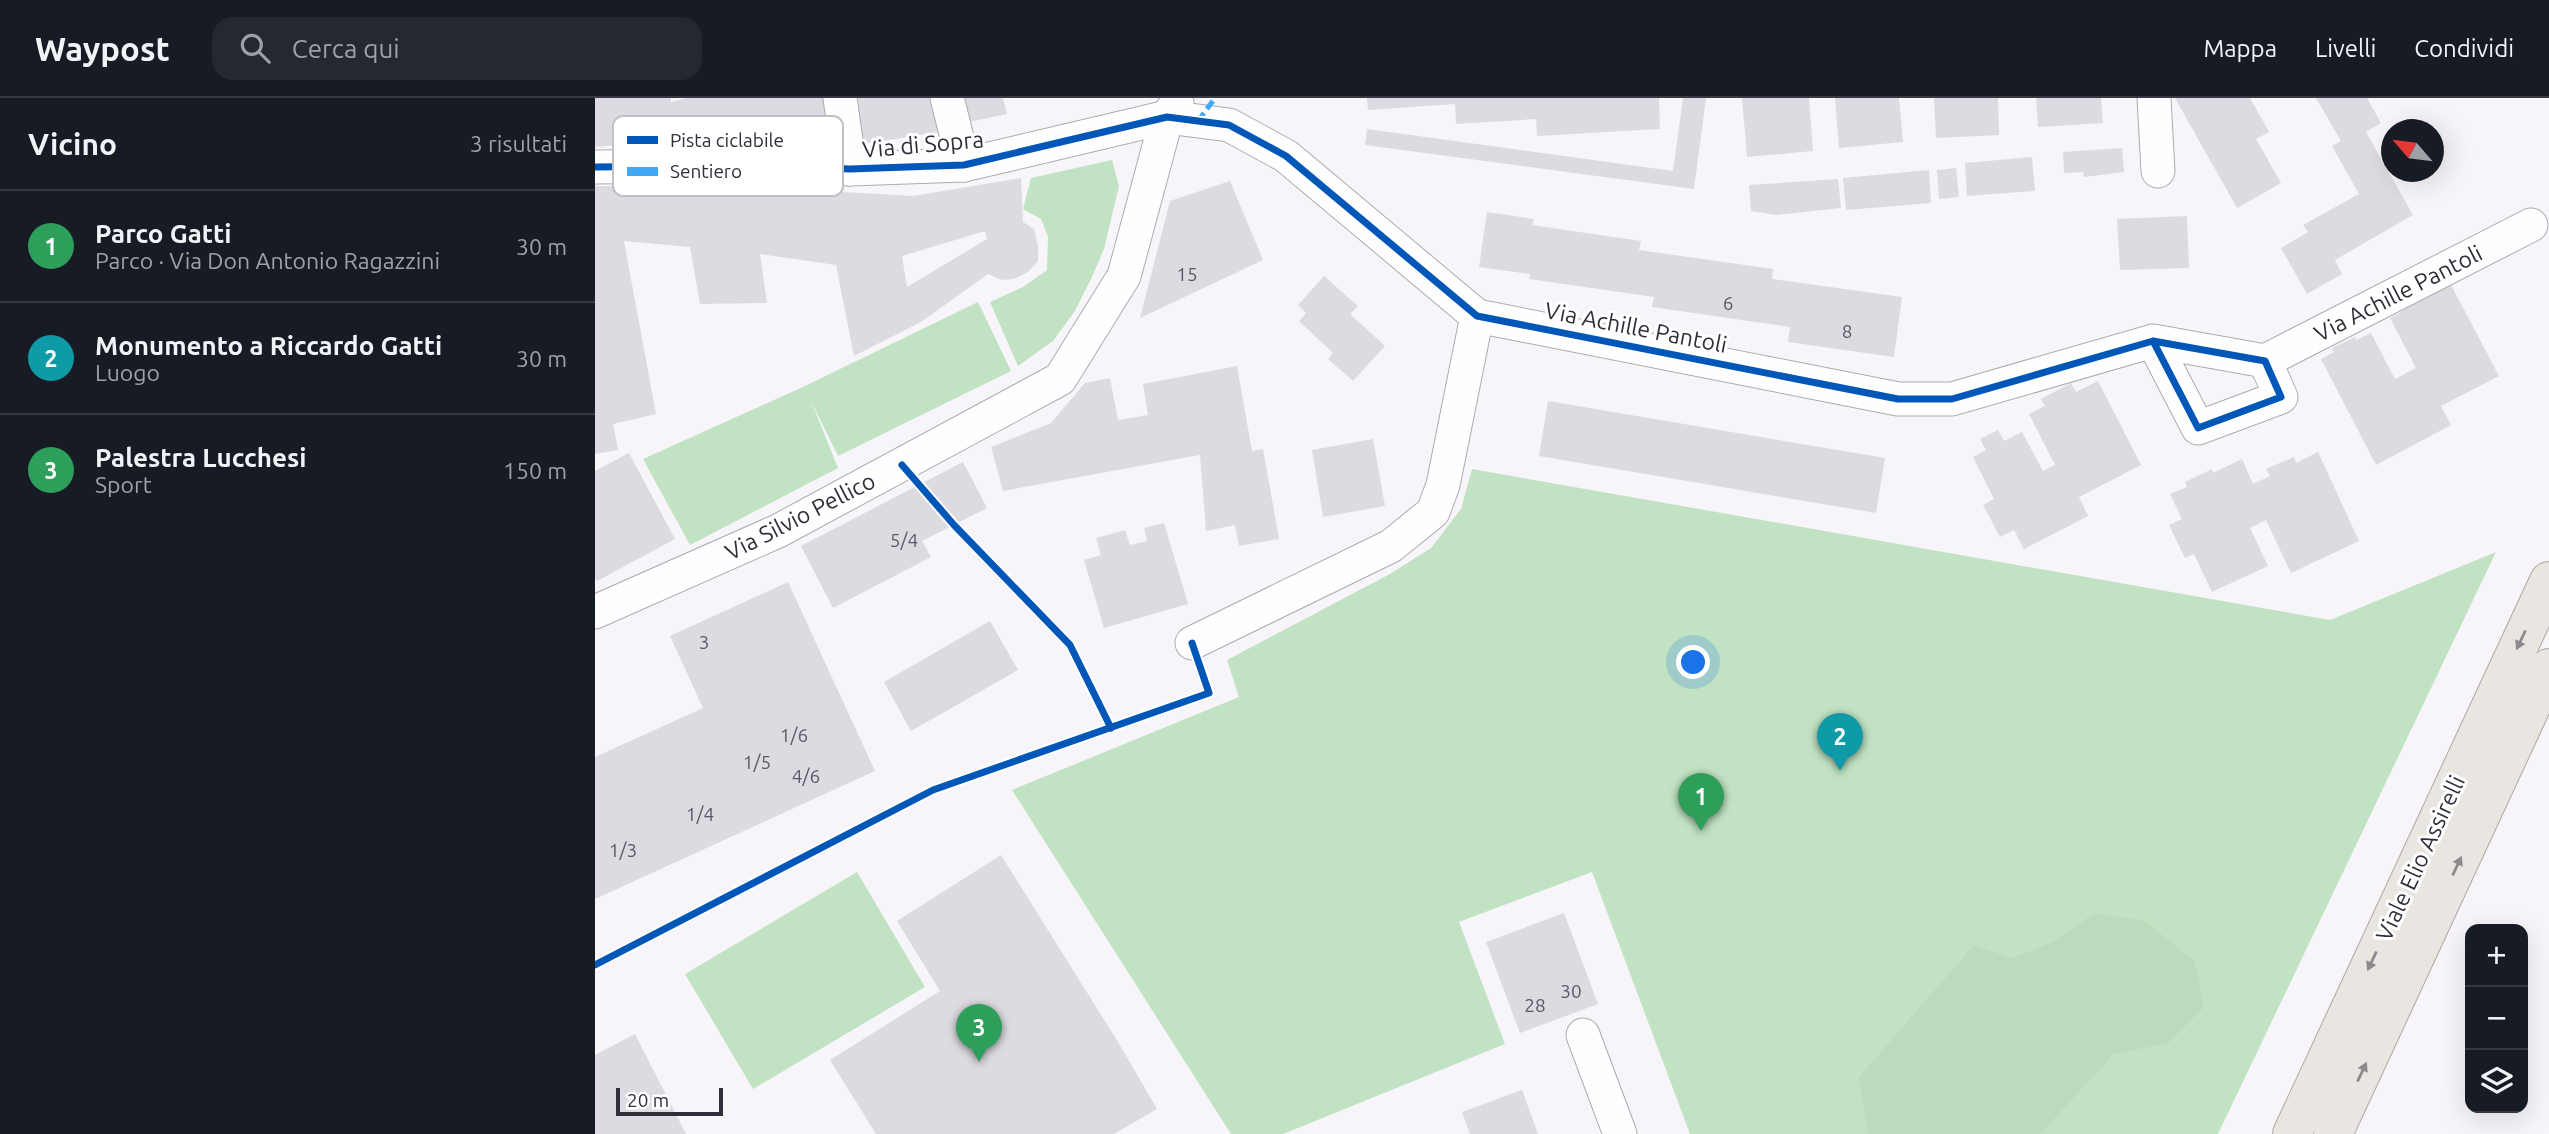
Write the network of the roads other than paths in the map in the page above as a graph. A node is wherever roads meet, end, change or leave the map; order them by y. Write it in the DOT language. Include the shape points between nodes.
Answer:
graph roads {
  1 [pos="840,98"];
  2 [pos="947,98"];
  3 [pos="2154,98"];
  4 [pos="1174,107"];
  5 [pos="843,116"];
  6 [pos="843,119"];
  7 [pos="964,165"];
  8 [pos="595,167"];
  9 [pos="613,167"];
  10 [pos="843,169"];
  11 [pos="850,169"];
  12 [pos="2158,171"];
  13 [pos="2532,225"];
  14 [pos="1477,316"];
  15 [pos="2153,341"];
  16 [pos="2265,361"];
  17 [pos="2549,581"];
  18 [pos="595,612"];
  19 [pos="1192,643"];
  20 [pos="2549,668"];
  21 [pos="1583,1035"];
  22 [pos="1621,1134"];
  23 [pos="2292,1134"];
  24 [pos="2333,1134"];
  1 -- 5 [label="street"];
  2 -- 7 [label="street"];
  3 -- 12 [label="street"];
  4 -- 7 [label="street, Via di Sopra"];
  4 -- 14 [label="street, Via Achille Pantoli" via="1229,125 1286,156"];
  4 -- 18 [label="street, Via Silvio Pellico" via="1124,276 1061,379 778,531"];
  6 -- 11 [label="street"];
  7 -- 11 [label="street, Via di Sopra"];
  8 -- 9 [label="street, Via di Sopra"];
  10 -- 11 [label="street, Via di Sopra"];
  13 -- 16 [label="street, Via Achille Pantoli"];
  14 -- 15 [label="street, Via Achille Pantoli" via="1898,399 1952,399"];
  14 -- 19 [label="street" via="1443,485 1433,512 1391,546"];
  15 -- 16 [label="street, Via Achille Pantoli"];
  15 -- 16 [label="street" via="2197,428 2281,397"];
  17 -- 23 [label="main road, Viale Elio Assirelli, one-way"];
  24 -- 20 [label="main road, Viale Elio Assirelli, one-way"];
  21 -- 22 [label="street"];
}
